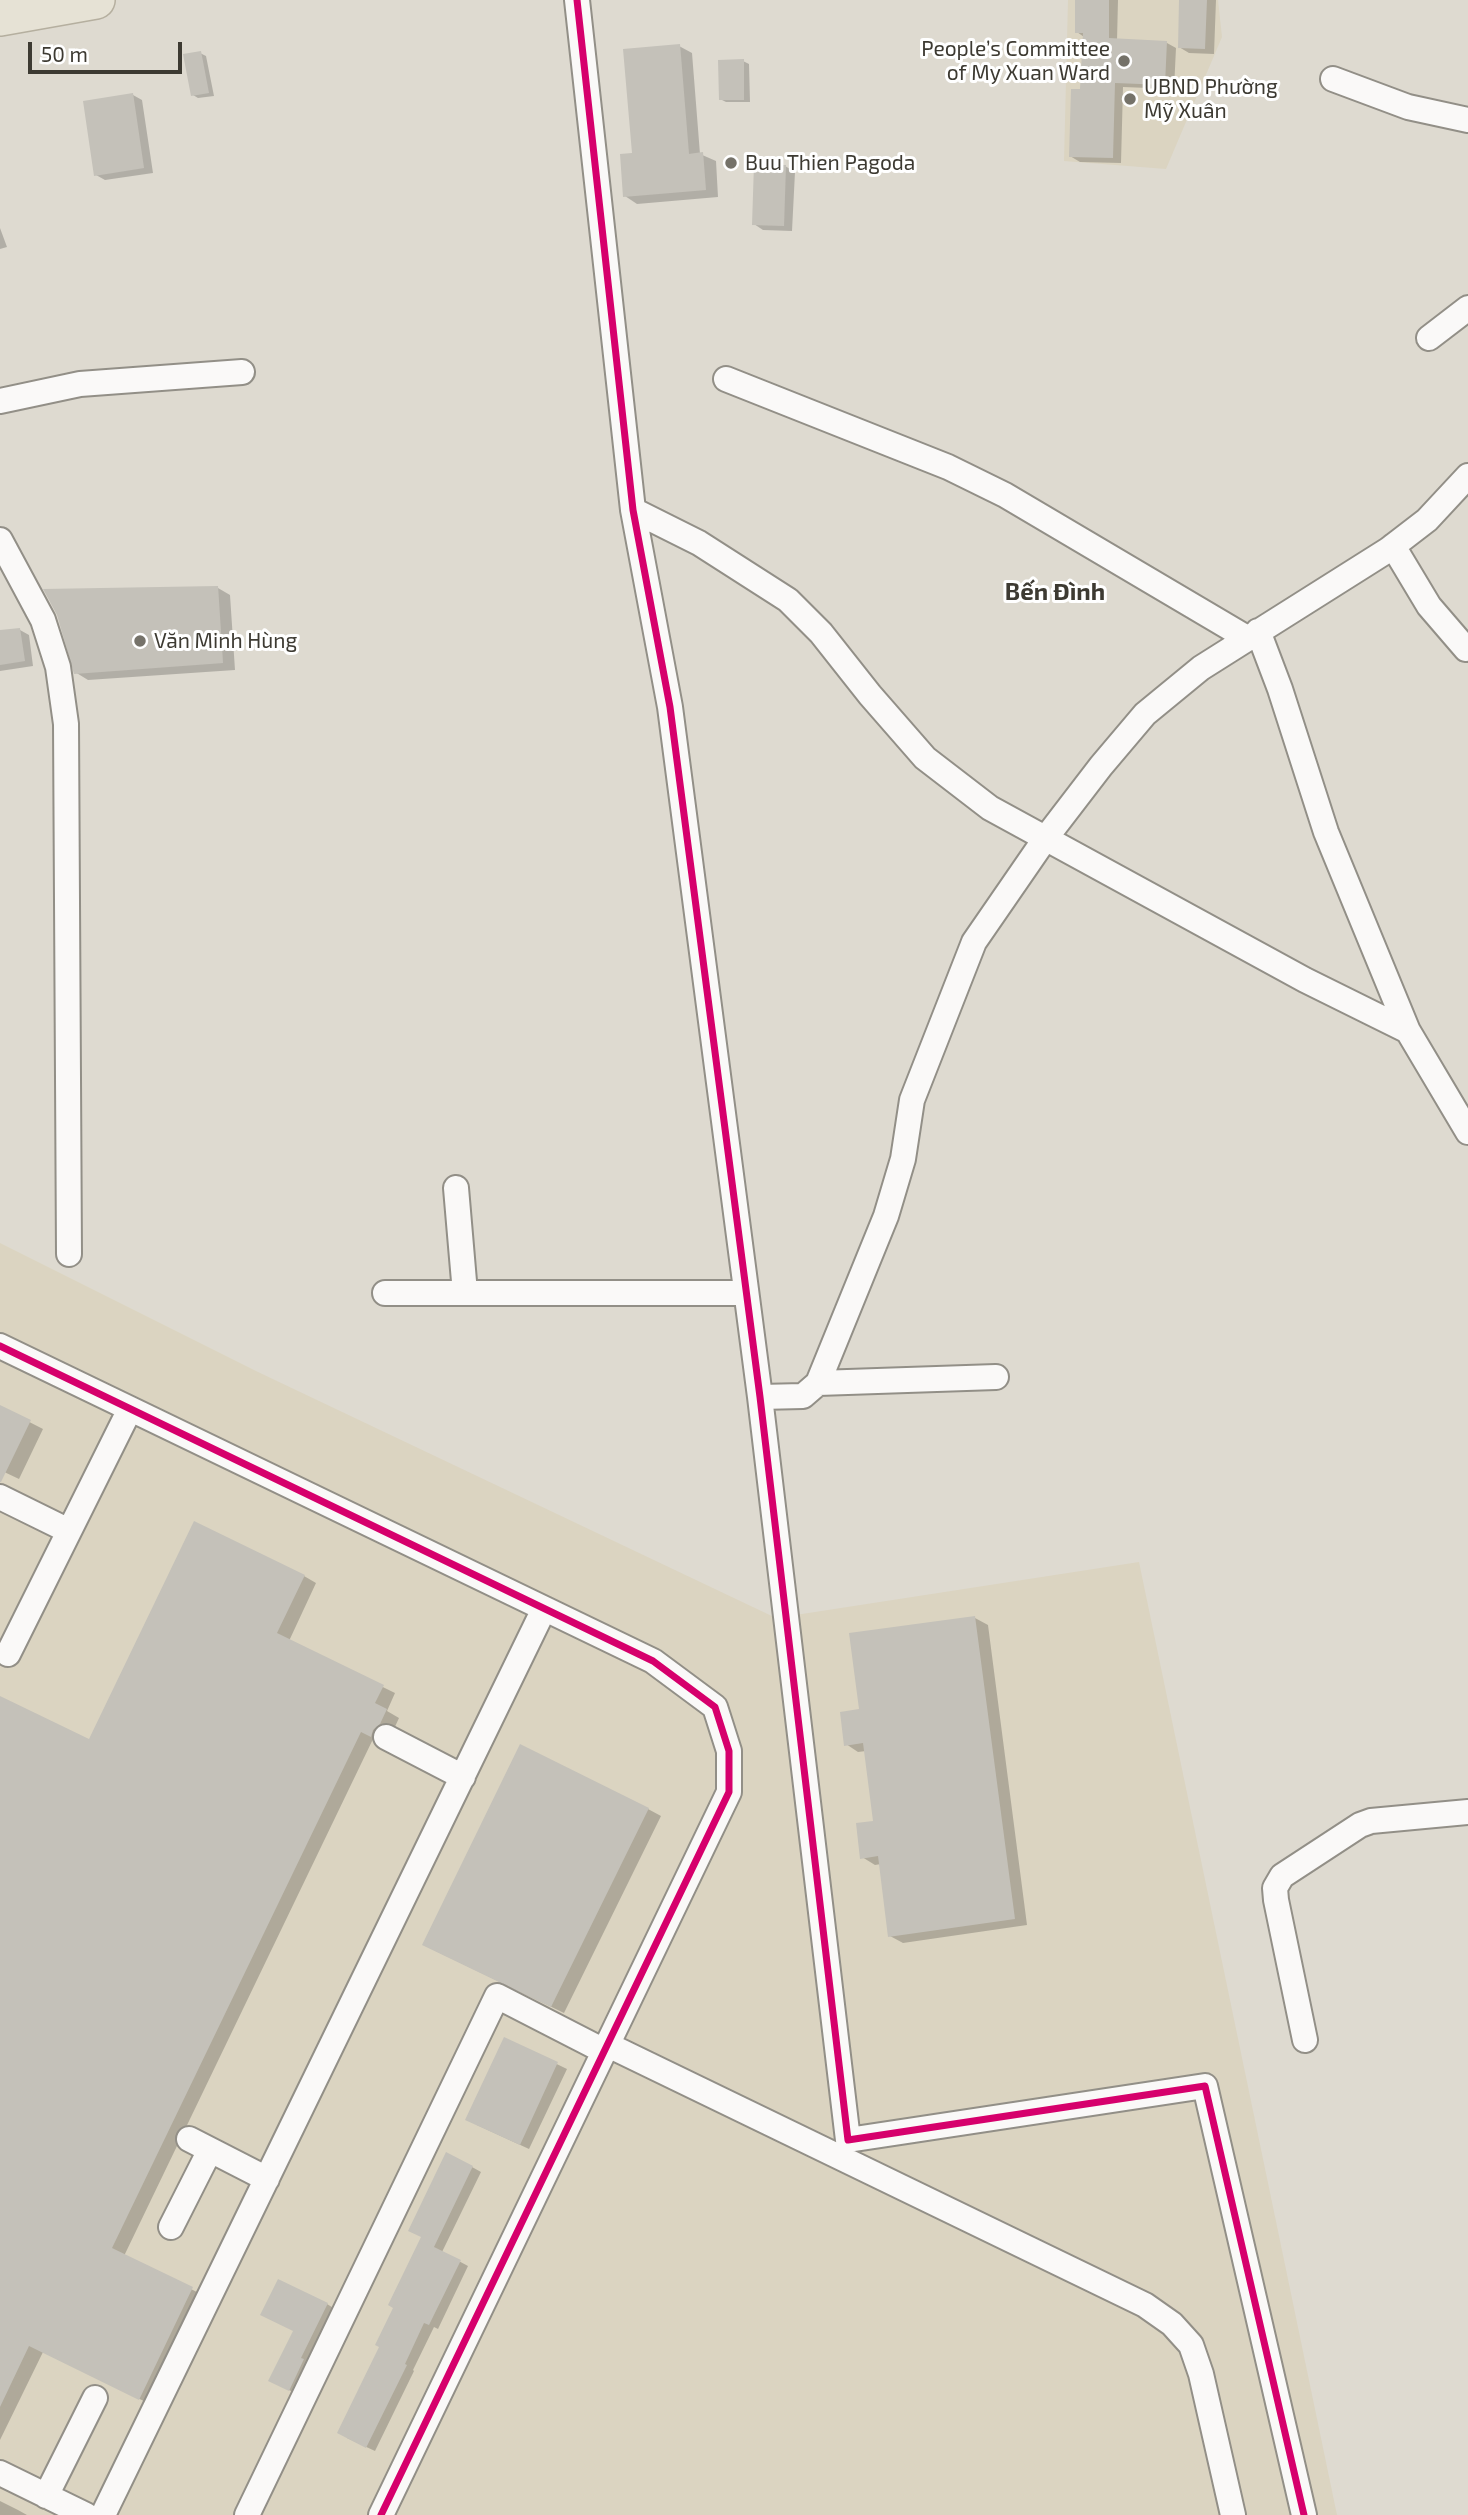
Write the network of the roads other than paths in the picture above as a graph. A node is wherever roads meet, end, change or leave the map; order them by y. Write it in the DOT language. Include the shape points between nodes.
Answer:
graph roads {
  1 [pos="96,0"];
  2 [pos="577,0"];
  3 [pos="0,18"];
  4 [pos="1333,79"];
  5 [pos="1468,120"];
  6 [pos="1468,308"];
  7 [pos="1429,338"];
  8 [pos="242,372"];
  9 [pos="726,379"];
  10 [pos="0,401"];
  11 [pos="1468,476"];
  12 [pos="633,510"];
  13 [pos="0,540"];
  14 [pos="1393,546"];
  15 [pos="10,575"];
  16 [pos="1252,635"];
  17 [pos="1468,645"];
  18 [pos="1045,839"];
  19 [pos="1408,1031"];
  20 [pos="1468,1132"];
  21 [pos="456,1188"];
  22 [pos="69,1254"];
  23 [pos="385,1293"];
  24 [pos="465,1293"];
  25 [pos="746,1293"];
  26 [pos="0,1346"];
  27 [pos="996,1377"];
  28 [pos="818,1382"];
  29 [pos="760,1397"];
  30 [pos="130,1409"];
  31 [pos="0,1497"];
  32 [pos="69,1531"];
  33 [pos="544,1609"];
  34 [pos="8,1654"];
  35 [pos="386,1737"];
  36 [pos="463,1777"];
  37 [pos="1468,1812"];
  38 [pos="1305,2040"];
  39 [pos="606,2048"];
  40 [pos="267,2179"];
  41 [pos="171,2227"];
  42 [pos="95,2398"];
  43 [pos="0,2473"];
  44 [pos="46,2496"];
  45 [pos="86,2515"];
  46 [pos="103,2515"];
  47 [pos="247,2515"];
  48 [pos="380,2515"];
  49 [pos="1233,2515"];
  50 [pos="1304,2515"];
  1 -- 3 [label="highway"];
  2 -- 12 [label="street"];
  4 -- 5 [label="street" via="1409,107"];
  6 -- 7 [label="street"];
  8 -- 10 [label="street" via="80,384"];
  9 -- 16 [label="street" via="948,467"];
  11 -- 14 [label="street" via="1427,520"];
  12 -- 18 [label="street" via="699,543 788,600 925,758 990,808"];
  12 -- 25 [label="street" via="670,707"];
  13 -- 15 [label="street"];
  14 -- 16 [label="street"];
  14 -- 17 [label="street" via="1429,606 1466,649"];
  15 -- 22 [label="street" via="43,620 58,667 66,724"];
  16 -- 18 [label="street" via="1200,668 1145,714"];
  16 -- 19 [label="street" via="1280,689 1326,832"];
  18 -- 19 [label="street"];
  18 -- 28 [label="street" via="974,942 912,1100 903,1159 886,1216"];
  19 -- 20 [label="street"];
  21 -- 24 [label="street"];
  23 -- 24 [label="street"];
  24 -- 25 [label="street"];
  25 -- 29 [label="street"];
  26 -- 30 [label="street"];
  27 -- 28 [label="street"];
  28 -- 29 [label="street" via="803,1396"];
  29 -- 50 [label="street" via="848,2140 1205,2086"];
  30 -- 32 [label="street"];
  30 -- 33 [label="street"];
  31 -- 32 [label="street"];
  32 -- 34 [label="street"];
  33 -- 36 [label="street"];
  33 -- 39 [label="street" via="653,1661 715,1707 729,1751 729,1792"];
  35 -- 36 [label="street"];
  36 -- 40 [label="street"];
  37 -- 38 [label="street" via="1371,1821 1282,1876 1275,1888 1276,1900"];
  39 -- 47 [label="street" via="497,1996"];
  39 -- 48 [label="street"];
  39 -- 49 [label="street" via="1145,2305 1172,2324 1191,2345 1201,2374"];
  40 -- 41 [label="street" via="199,2145"];
  40 -- 46 [label="street"];
  42 -- 44 [label="street"];
  43 -- 44 [label="street"];
  44 -- 45 [label="street"];
}
